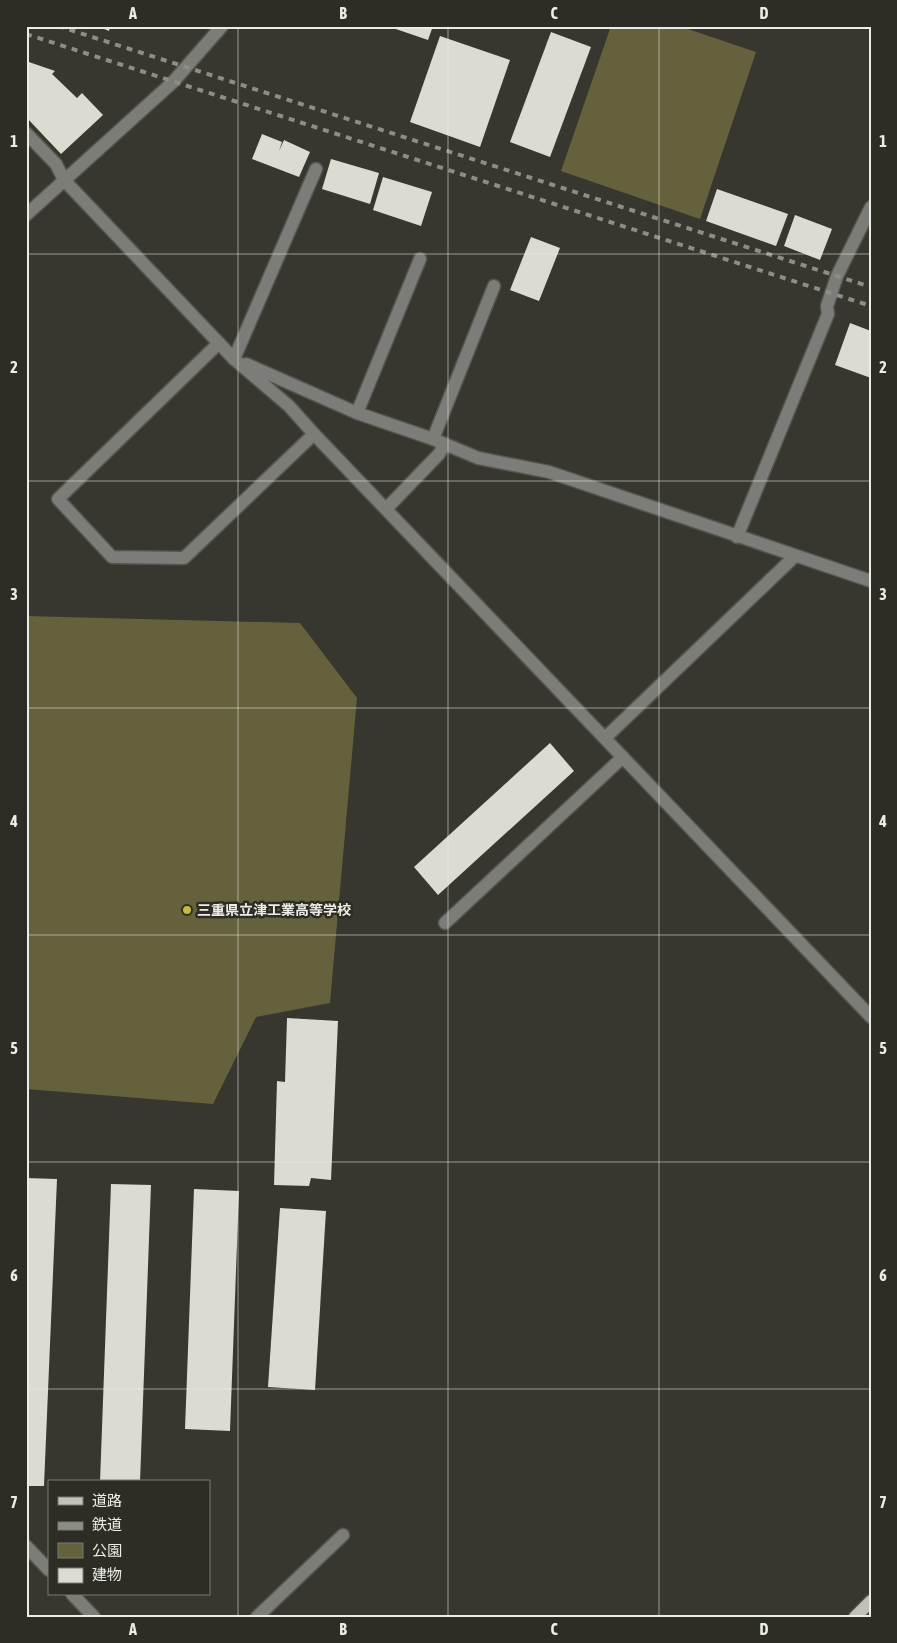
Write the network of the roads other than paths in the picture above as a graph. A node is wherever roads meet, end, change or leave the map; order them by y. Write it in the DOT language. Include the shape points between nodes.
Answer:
graph roads {
  1 [pos="222,26"];
  2 [pos="26,133"];
  3 [pos="316,169"];
  4 [pos="64,180"];
  5 [pos="871,206"];
  6 [pos="26,215"];
  7 [pos="420,259"];
  8 [pos="494,286"];
  9 [pos="219,343"];
  10 [pos="234,359"];
  11 [pos="357,413"];
  12 [pos="314,434"];
  13 [pos="439,442"];
  14 [pos="386,509"];
  15 [pos="737,537"];
  16 [pos="795,556"];
  17 [pos="871,581"];
  18 [pos="605,738"];
  19 [pos="623,757"];
  20 [pos="445,923"];
  21 [pos="871,1016"];
  22 [pos="343,1535"];
  23 [pos="26,1546"];
  24 [pos="48,1569"];
  25 [pos="74,1596"];
  26 [pos="871,1601"];
  27 [pos="94,1617"];
  28 [pos="257,1617"];
  29 [pos="855,1617"];
  1 -- 4 [label="street" via="172,82"];
  2 -- 4 [label="street" via="56,164"];
  3 -- 10 [label="street"];
  4 -- 6 [label="street"];
  4 -- 9 [label="street"];
  5 -- 15 [label="street" via="837,276 826,306 828,314"];
  7 -- 11 [label="street"];
  8 -- 13 [label="street"];
  9 -- 10 [label="street"];
  9 -- 12 [label="street" via="58,499 112,557 184,558"];
  10 -- 11 [label="street"];
  10 -- 12 [label="street" via="289,406"];
  11 -- 13 [label="street"];
  12 -- 14 [label="street"];
  13 -- 14 [label="street" via="439,454"];
  13 -- 15 [label="street" via="478,458 550,472"];
  14 -- 18 [label="street"];
  15 -- 16 [label="street"];
  16 -- 17 [label="street"];
  16 -- 18 [label="street"];
  18 -- 19 [label="street"];
  19 -- 20 [label="street"];
  19 -- 21 [label="street"];
  22 -- 28 [label="street"];
  23 -- 24 [label="street"];
  25 -- 27 [label="street"];
  26 -- 29 [label="main road"];
}
